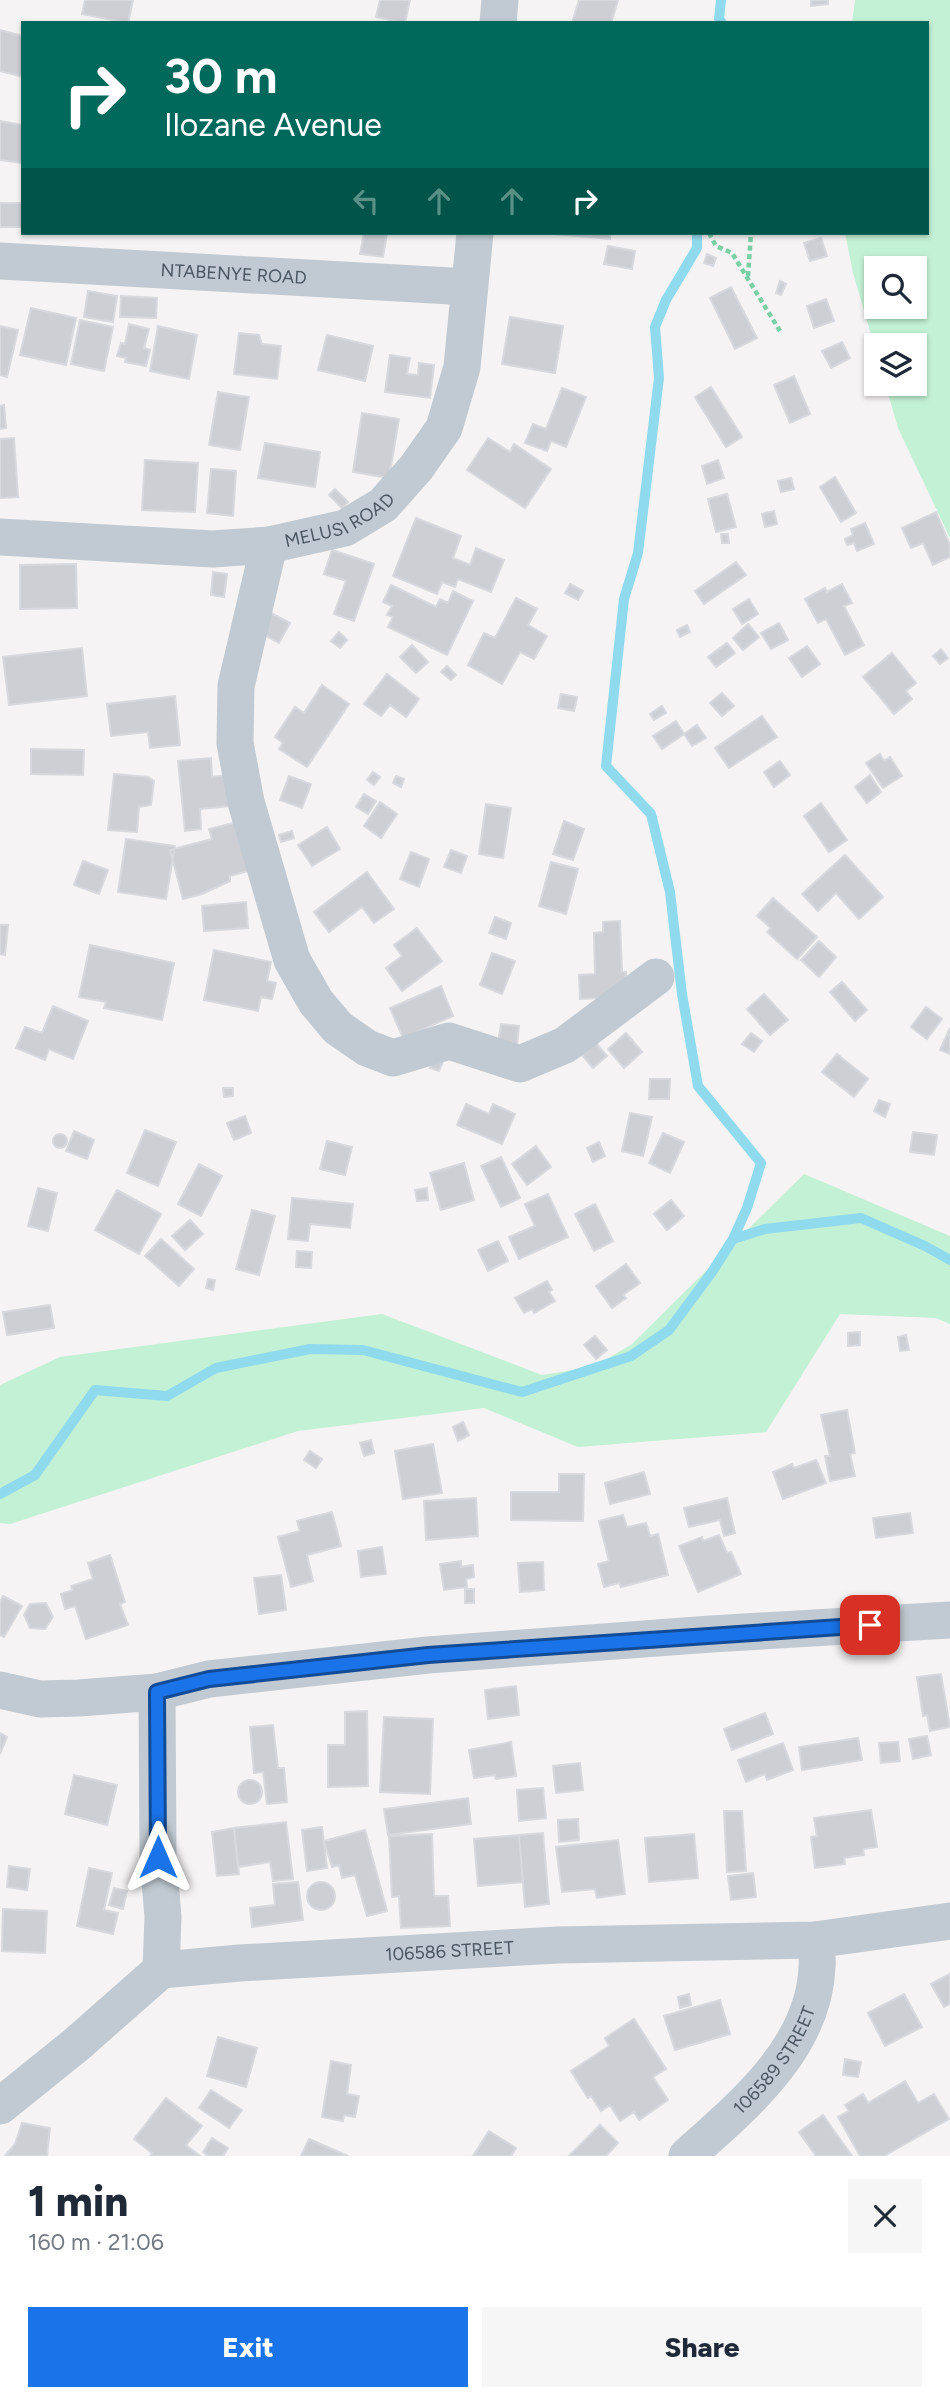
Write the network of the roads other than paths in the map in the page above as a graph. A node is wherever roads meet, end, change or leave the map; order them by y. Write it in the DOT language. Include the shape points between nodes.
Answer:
graph roads {
  1 [pos="500,0"];
  2 [pos="498,21"];
  3 [pos="475,235"];
  4 [pos="0,261"];
  5 [pos="469,287"];
  6 [pos="0,537"];
  7 [pos="269,545"];
  8 [pos="656,977"];
  9 [pos="950,1620"];
  10 [pos="0,1690"];
  11 [pos="157,1692"];
  12 [pos="950,1921"];
  13 [pos="815,1940"];
  14 [pos="160,1970"];
  15 [pos="0,2106"];
  16 [pos="687,2156"];
  1 -- 2 [label="street"];
  3 -- 5 [label="street, MELUSI ROAD"];
  4 -- 5 [label="street, NTABENYE ROAD"];
  5 -- 7 [label="street, MELUSI ROAD" via="462,367 455,391 444,428 416,468 383,505 345,528"];
  6 -- 7 [label="street, MELUSI ROAD" via="213,549"];
  7 -- 8 [label="street" via="236,686 235,743 246,802 292,960 316,1002 338,1028 367,1048 393,1058 449,1041 520,1064 565,1045"];
  9 -- 11 [label="street" via="428,1655 209,1679"];
  10 -- 11 [label="street" via="40,1699"];
  11 -- 14 [label="street" via="163,1917"];
  12 -- 13 [label="street, 106586 STREET"];
  13 -- 14 [label="street, 106586 STREET" via="558,1945"];
  13 -- 16 [label="street, 106589 STREET" via="818,1966 812,1996 788,2052 772,2074"];
  14 -- 15 [label="street"];
}
